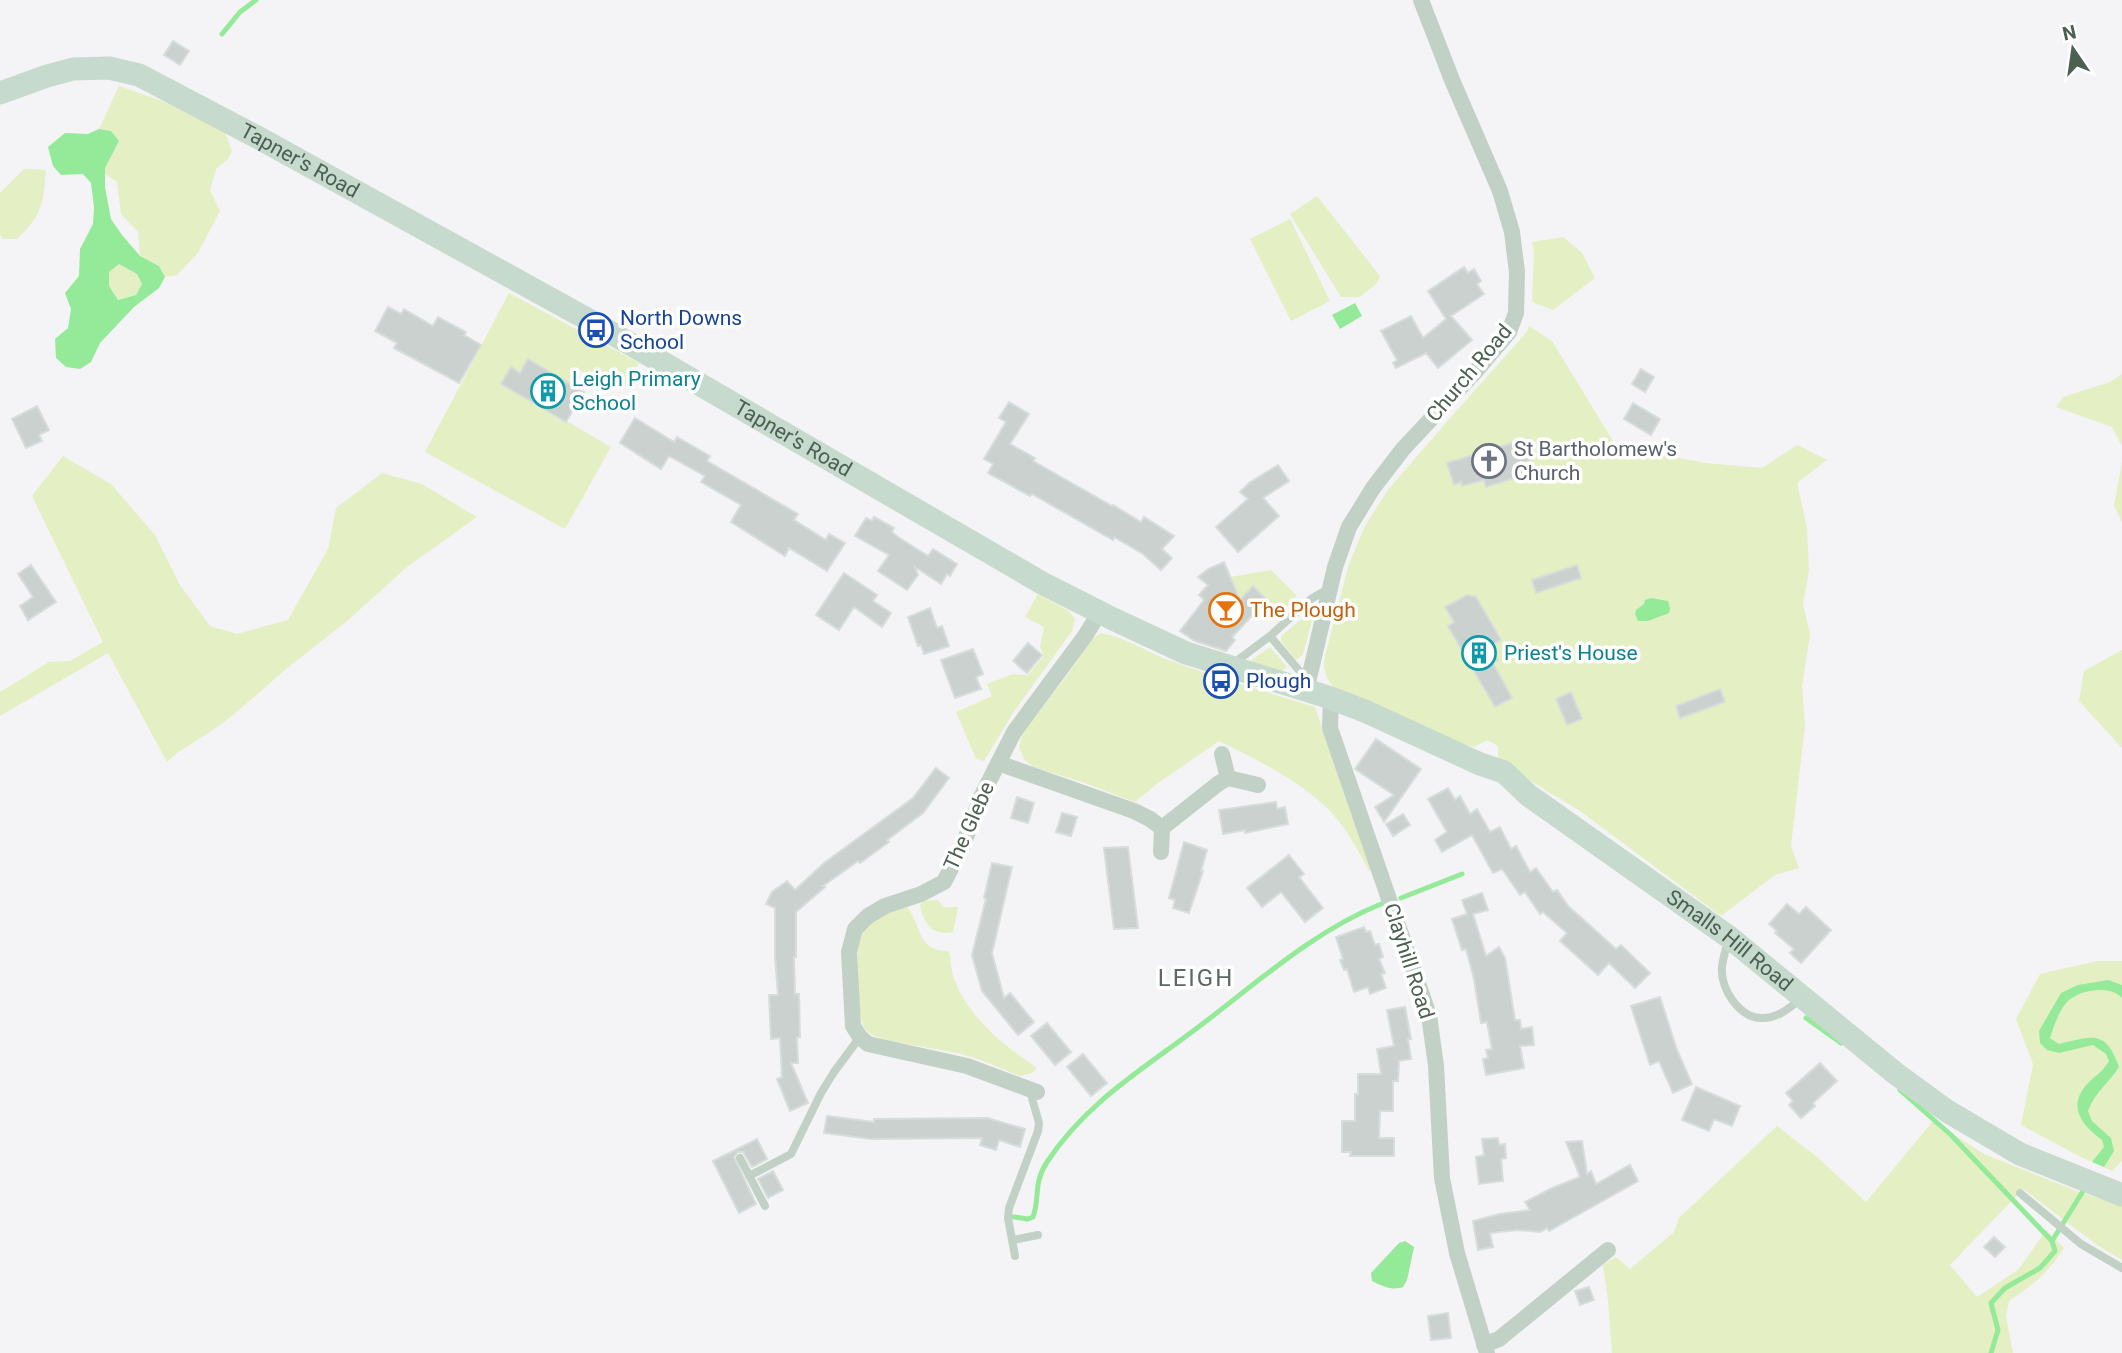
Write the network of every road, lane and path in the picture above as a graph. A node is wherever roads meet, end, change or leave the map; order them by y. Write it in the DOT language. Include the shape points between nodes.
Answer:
graph roads {
  1 [pos="1421,0"];
  2 [pos="0,93"];
  3 [pos="1329,587"];
  4 [pos="1100,612"];
  5 [pos="1270,636"];
  6 [pos="1228,667"];
  7 [pos="1307,686"];
  8 [pos="1331,698"];
  9 [pos="1222,754"];
  10 [pos="998,763"];
  11 [pos="1228,778"];
  12 [pos="1258,785"];
  13 [pos="1162,828"];
  14 [pos="1161,852"];
  15 [pos="1729,937"];
  16 [pos="1804,996"];
  17 [pos="860,1037"];
  18 [pos="1033,1091"];
  19 [pos="740,1158"];
  20 [pos="749,1176"];
  21 [pos="2020,1193"];
  22 [pos="2122,1195"];
  23 [pos="765,1206"];
  24 [pos="1038,1235"];
  25 [pos="1013,1240"];
  26 [pos="1608,1250"];
  27 [pos="1015,1256"];
  28 [pos="2122,1268"];
  29 [pos="1486,1349"];
  1 -- 3 [label="street, Church Road" via="1500,191 1514,245 1516,313 1509,332 1373,488 1349,527"];
  2 -- 4 [label="street, Tapner's Road" via="74,69 109,68 139,75 589,320 1042,583"];
  3 -- 5 [label="lane"];
  3 -- 7 [label="street, Church Road"];
  4 -- 6 [label="street, Tapner's Road" via="1186,653"];
  4 -- 10 [label="street, The Glebe" via="1014,733"];
  5 -- 6 [label="lane"];
  5 -- 7 [label="lane"];
  6 -- 7 [label="street, Tapner's Road"];
  7 -- 8 [label="street, Tapner's Road"];
  8 -- 15 [label="street, Smalls Hill Road" via="1504,772 1528,795"];
  8 -- 29 [label="street, Clayhill Road" via="1330,728 1429,1015 1442,1178 1457,1253"];
  9 -- 11 [label="street"];
  10 -- 13 [label="street" via="1134,811"];
  10 -- 17 [label="street, The Glebe" via="944,882 886,906 855,929 849,952 853,1026"];
  11 -- 12 [label="street"];
  11 -- 13 [label="street"];
  13 -- 14 [label="street"];
  15 -- 16 [label="street, Smalls Hill Road"];
  15 -- 16 [label="lane" via="1724,981 1742,1010 1765,1018 1780,1014"];
  16 -- 22 [label="street, Smalls Hill Road" via="1947,1111 2020,1154"];
  17 -- 18 [label="street" via="868,1044 967,1066"];
  17 -- 20 [label="lane" via="827,1082 791,1154"];
  18 -- 25 [label="lane" via="1038,1131 1009,1208"];
  19 -- 20 [label="lane"];
  20 -- 23 [label="lane"];
  21 -- 28 [label="lane" via="2081,1244"];
  24 -- 25 [label="lane"];
  25 -- 27 [label="lane"];
  26 -- 29 [label="street"];
}
